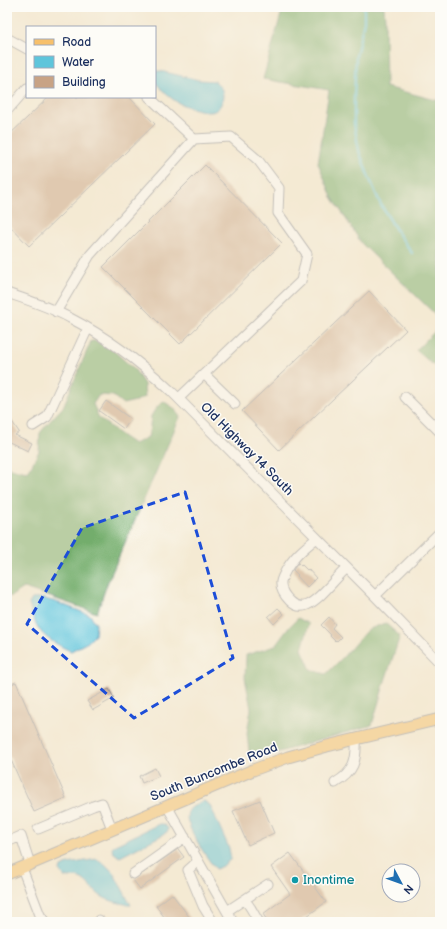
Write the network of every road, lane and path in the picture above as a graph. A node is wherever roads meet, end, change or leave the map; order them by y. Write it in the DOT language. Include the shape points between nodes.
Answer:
graph roads {
  1 [pos="7,38"];
  2 [pos="26,48"];
  3 [pos="26,89"];
  4 [pos="150,98"];
  5 [pos="7,111"];
  6 [pos="194,139"];
  7 [pos="7,293"];
  8 [pos="56,312"];
  9 [pos="88,328"];
  10 [pos="204,374"];
  11 [pos="405,397"];
  12 [pos="179,398"];
  13 [pos="235,404"];
  14 [pos="33,426"];
  15 [pos="440,432"];
  16 [pos="440,532"];
  17 [pos="317,538"];
  18 [pos="347,568"];
  19 [pos="375,596"];
  20 [pos="440,663"];
  21 [pos="440,719"];
  22 [pos="356,740"];
  23 [pos="335,783"];
  24 [pos="167,806"];
  25 [pos="38,829"];
  26 [pos="112,829"];
  27 [pos="185,836"];
  28 [pos="7,842"];
  29 [pos="198,861"];
  30 [pos="26,866"];
  31 [pos="7,874"];
  32 [pos="133,874"];
  33 [pos="268,884"];
  34 [pos="244,900"];
  35 [pos="227,911"];
  36 [pos="46,922"];
  37 [pos="213,922"];
  38 [pos="233,922"];
  39 [pos="259,922"];
  1 -- 2 [label="street"];
  3 -- 5 [label="street"];
  4 -- 6 [label="street"];
  6 -- 8 [label="street" via="90,255"];
  6 -- 10 [label="street" via="231,137 258,160 279,188 278,213 307,254 301,281"];
  7 -- 8 [label="street, Old Highway 14 South"];
  8 -- 9 [label="street, Old Highway 14 South"];
  9 -- 12 [label="street, Old Highway 14 South" via="137,361"];
  9 -- 14 [label="street" via="47,417"];
  10 -- 12 [label="street"];
  10 -- 13 [label="street"];
  11 -- 15 [label="street"];
  12 -- 17 [label="street, Old Highway 14 South"];
  16 -- 19 [label="street"];
  17 -- 18 [label="street, Old Highway 14 South"];
  17 -- 18 [label="street" via="291,562 281,582 282,589 294,605 307,605 319,597"];
  18 -- 19 [label="street, Old Highway 14 South"];
  19 -- 20 [label="street, Old Highway 14 South"];
  21 -- 22 [label="main road, South Buncombe Road"];
  22 -- 23 [label="street" via="355,761 350,771"];
  22 -- 24 [label="main road, South Buncombe Road" via="288,757"];
  24 -- 26 [label="main road, South Buncombe Road"];
  24 -- 27 [label="street"];
  25 -- 26 [label="street" via="102,803"];
  26 -- 30 [label="main road, South Buncombe Road"];
  27 -- 29 [label="street"];
  27 -- 32 [label="street"];
  28 -- 30 [label="street" via="21,836"];
  29 -- 35 [label="street"];
  29 -- 37 [label="street" via="188,870 203,906"];
  30 -- 31 [label="main road, South Buncombe Road"];
  30 -- 36 [label="street" via="40,915"];
  33 -- 34 [label="street"];
  34 -- 35 [label="street"];
  34 -- 39 [label="street"];
  35 -- 38 [label="street"];
}
